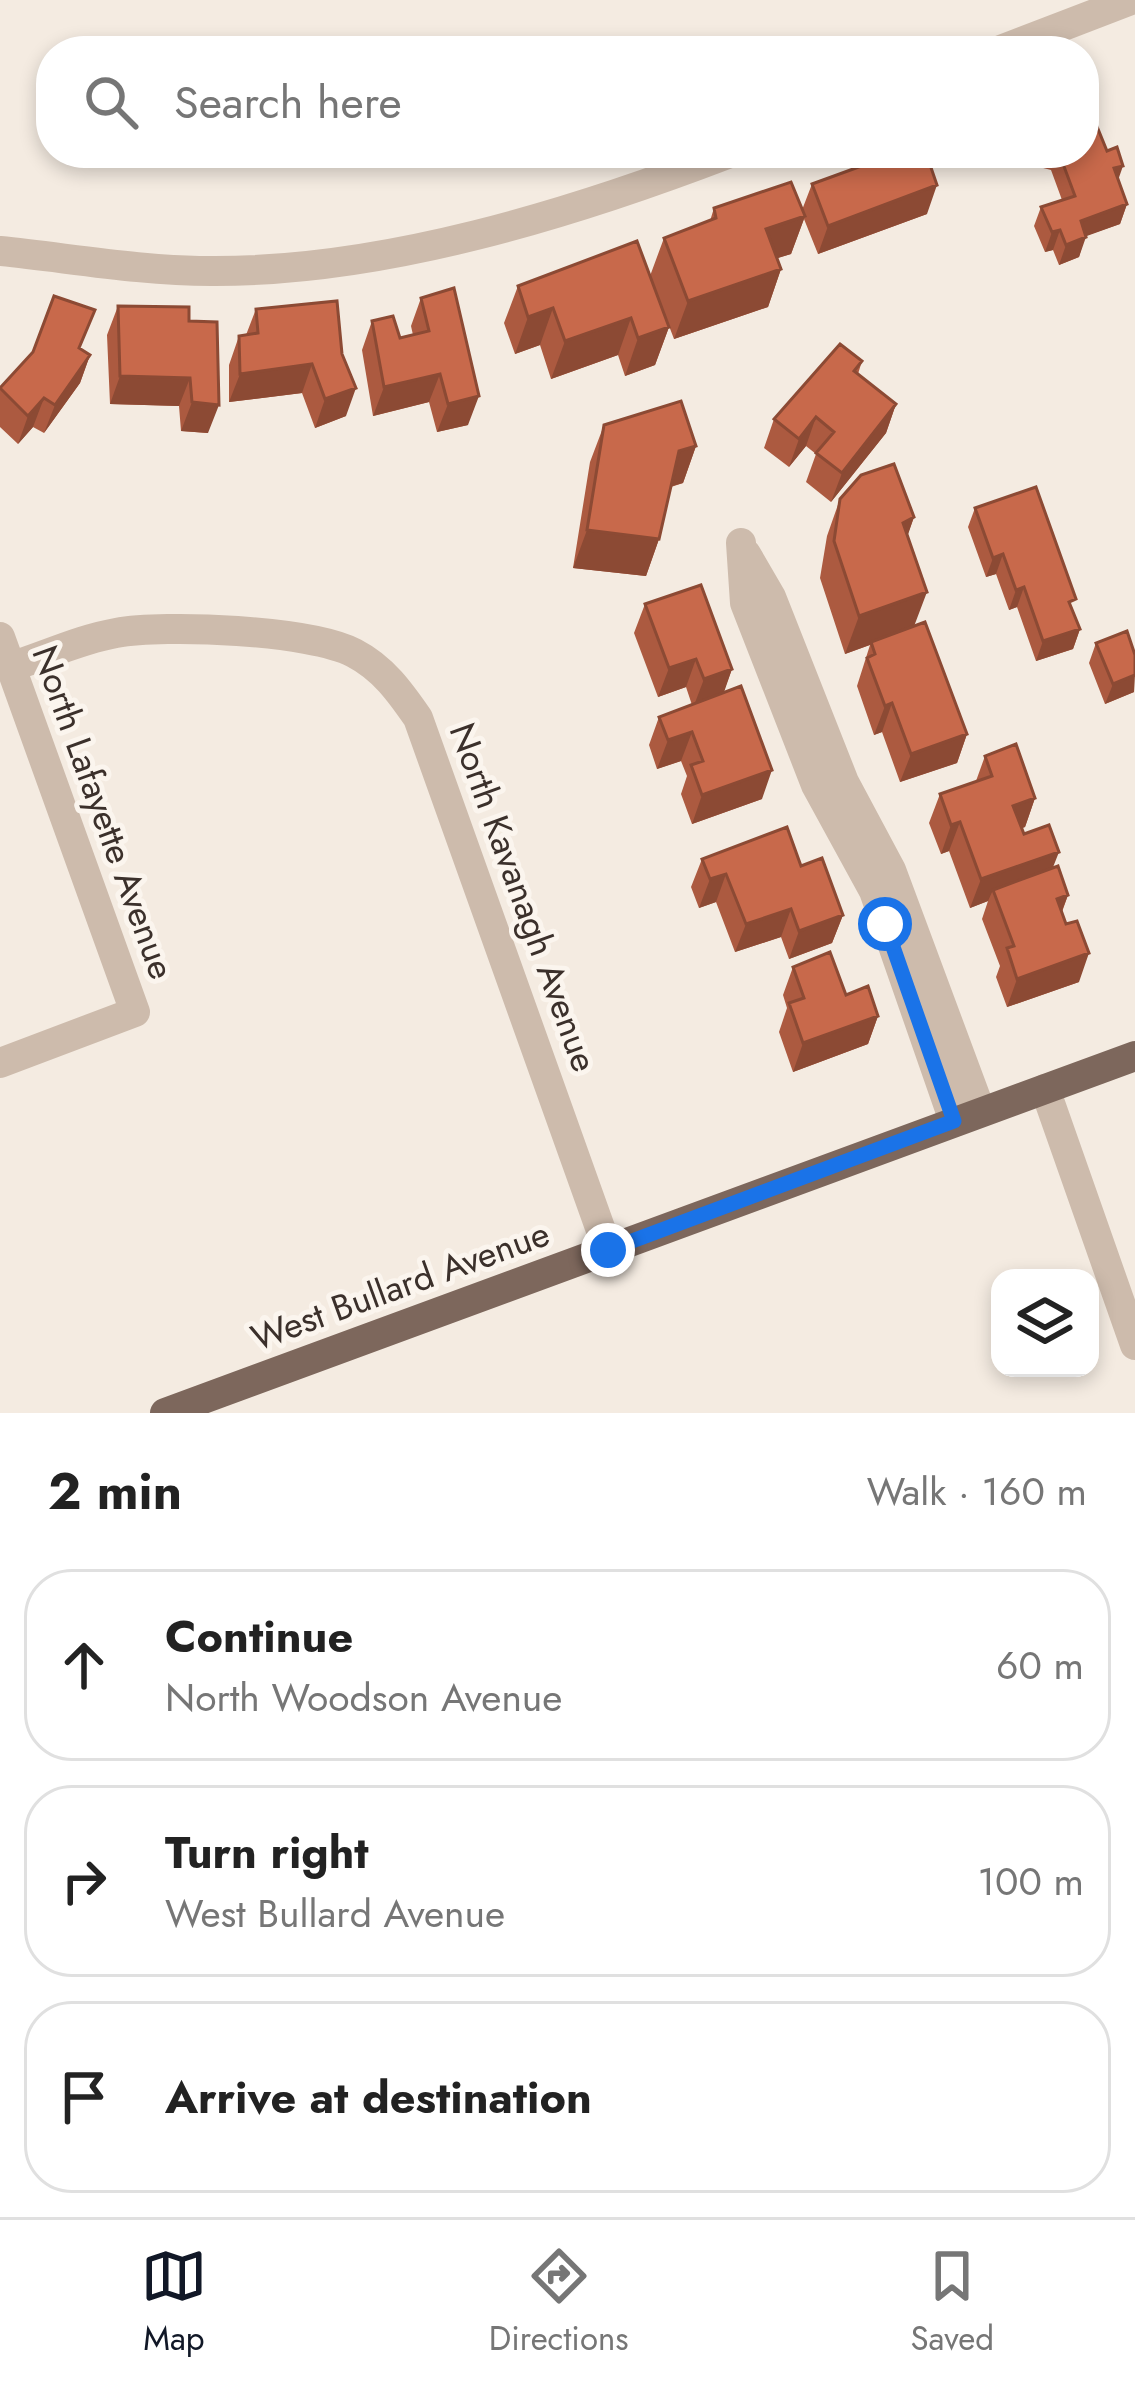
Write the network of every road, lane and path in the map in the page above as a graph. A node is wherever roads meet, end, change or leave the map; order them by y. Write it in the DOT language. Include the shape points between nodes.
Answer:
graph roads {
  1 [pos="1131,0"];
  2 [pos="1037,36"];
  3 [pos="690,168"];
  4 [pos="0,251"];
  5 [pos="0,637"];
  6 [pos="782,661"];
  7 [pos="10,667"];
  8 [pos="1135,1056"];
  9 [pos="0,1063"];
  10 [pos="1045,1089"];
  11 [pos="968,1116"];
  12 [pos="608,1250"];
  13 [pos="1135,1345"];
  14 [pos="165,1413"];
  1 -- 2 [label="street"];
  3 -- 4 [label="street" via="603,201 345,261 210,271"];
  5 -- 7 [label="street, North Lafayette Avenue"];
  6 -- 11 [label="street" via="832,787 891,870 897,921"];
  7 -- 9 [label="street, North Lafayette Avenue" via="135,1012"];
  7 -- 12 [label="street, North Kavanagh Avenue" via="116,633 170,630 321,639 392,680 418,718"];
  8 -- 10 [label="main road, West Bullard Avenue"];
  10 -- 11 [label="main road, West Bullard Avenue"];
  10 -- 13 [label="street"];
  11 -- 12 [label="main road, West Bullard Avenue"];
  12 -- 14 [label="main road, West Bullard Avenue"];
}
